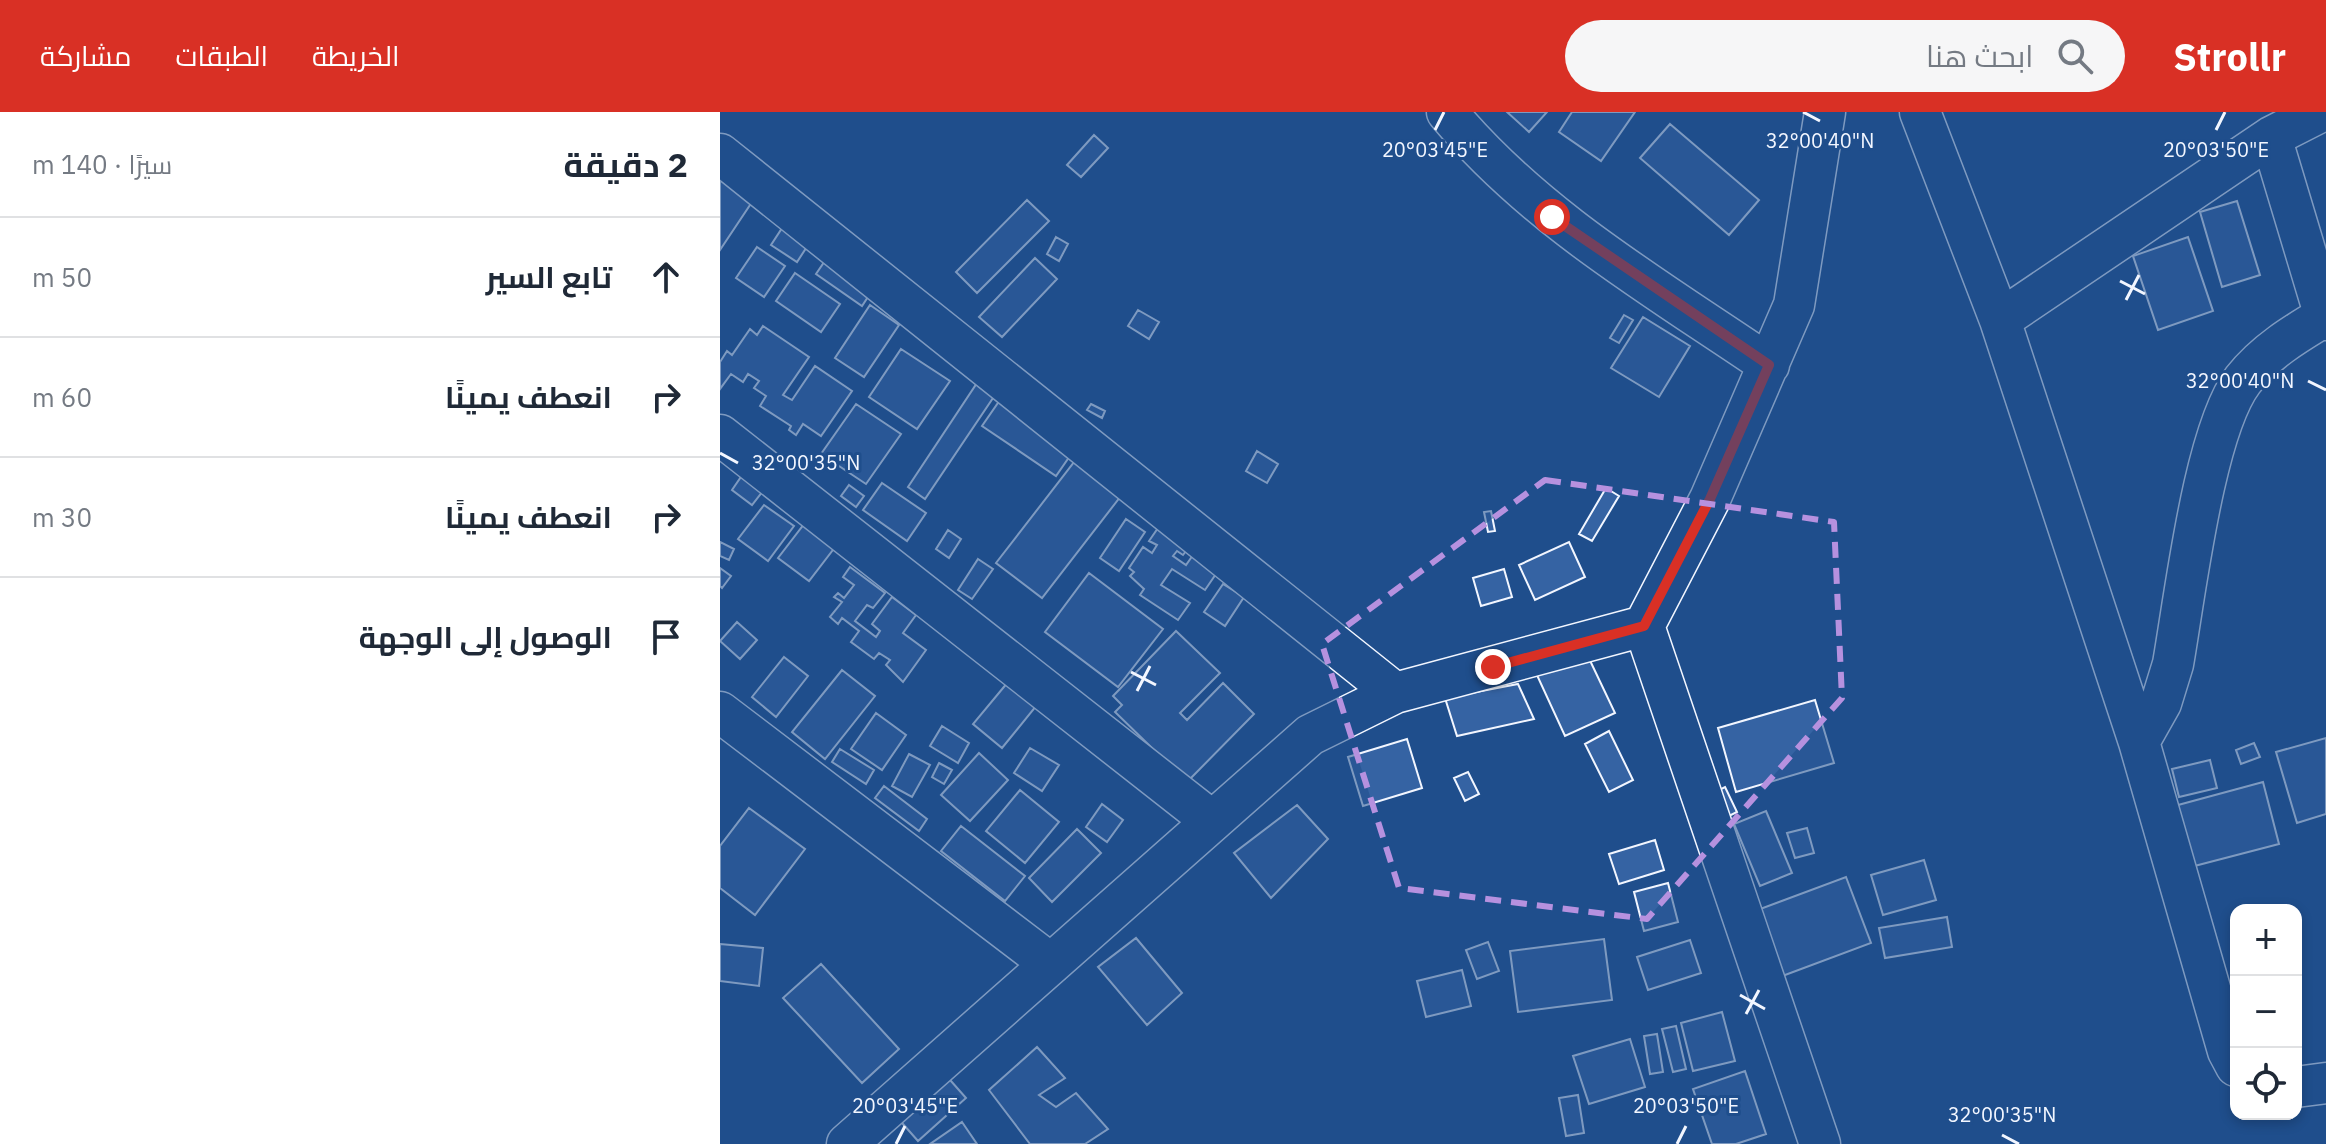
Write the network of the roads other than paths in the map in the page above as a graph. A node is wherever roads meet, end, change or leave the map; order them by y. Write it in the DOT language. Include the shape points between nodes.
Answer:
graph roads {
  1 [pos="1447,112"];
  2 [pos="1825,112"];
  3 [pos="1920,112"];
  4 [pos="2320,112"];
  5 [pos="2271,137"];
  6 [pos="720,154"];
  7 [pos="2326,318"];
  8 [pos="2000,320"];
  9 [pos="1769,365"];
  10 [pos="720,435"];
  11 [pos="1644,626"];
  12 [pos="1395,693"];
  13 [pos="720,712"];
  14 [pos="2139,742"];
  15 [pos="1212,821"];
  16 [pos="1051,964"];
  17 [pos="2230,1055"];
  18 [pos="2326,1083"];
  19 [pos="2302,1086"];
  20 [pos="847,1144"];
  21 [pos="1820,1144"];
  1 -- 9 [label="street" via="1552,217"];
  2 -- 9 [label="street" via="1794,305"];
  3 -- 8 [label="street"];
  4 -- 5 [label="street"];
  5 -- 7 [label="street"];
  5 -- 8 [label="street"];
  6 -- 12 [label="street"];
  7 -- 14 [label="street" via="2281,342 2242,381 2220,426 2173,664 2161,703"];
  8 -- 14 [label="street"];
  9 -- 11 [label="street" via="1710,499"];
  10 -- 15 [label="street"];
  11 -- 12 [label="street"];
  11 -- 21 [label="street"];
  12 -- 15 [label="street" via="1310,735"];
  13 -- 16 [label="street"];
  14 -- 17 [label="street"];
  15 -- 16 [label="street"];
  16 -- 20 [label="street"];
  18 -- 19 [label="street"];
}
